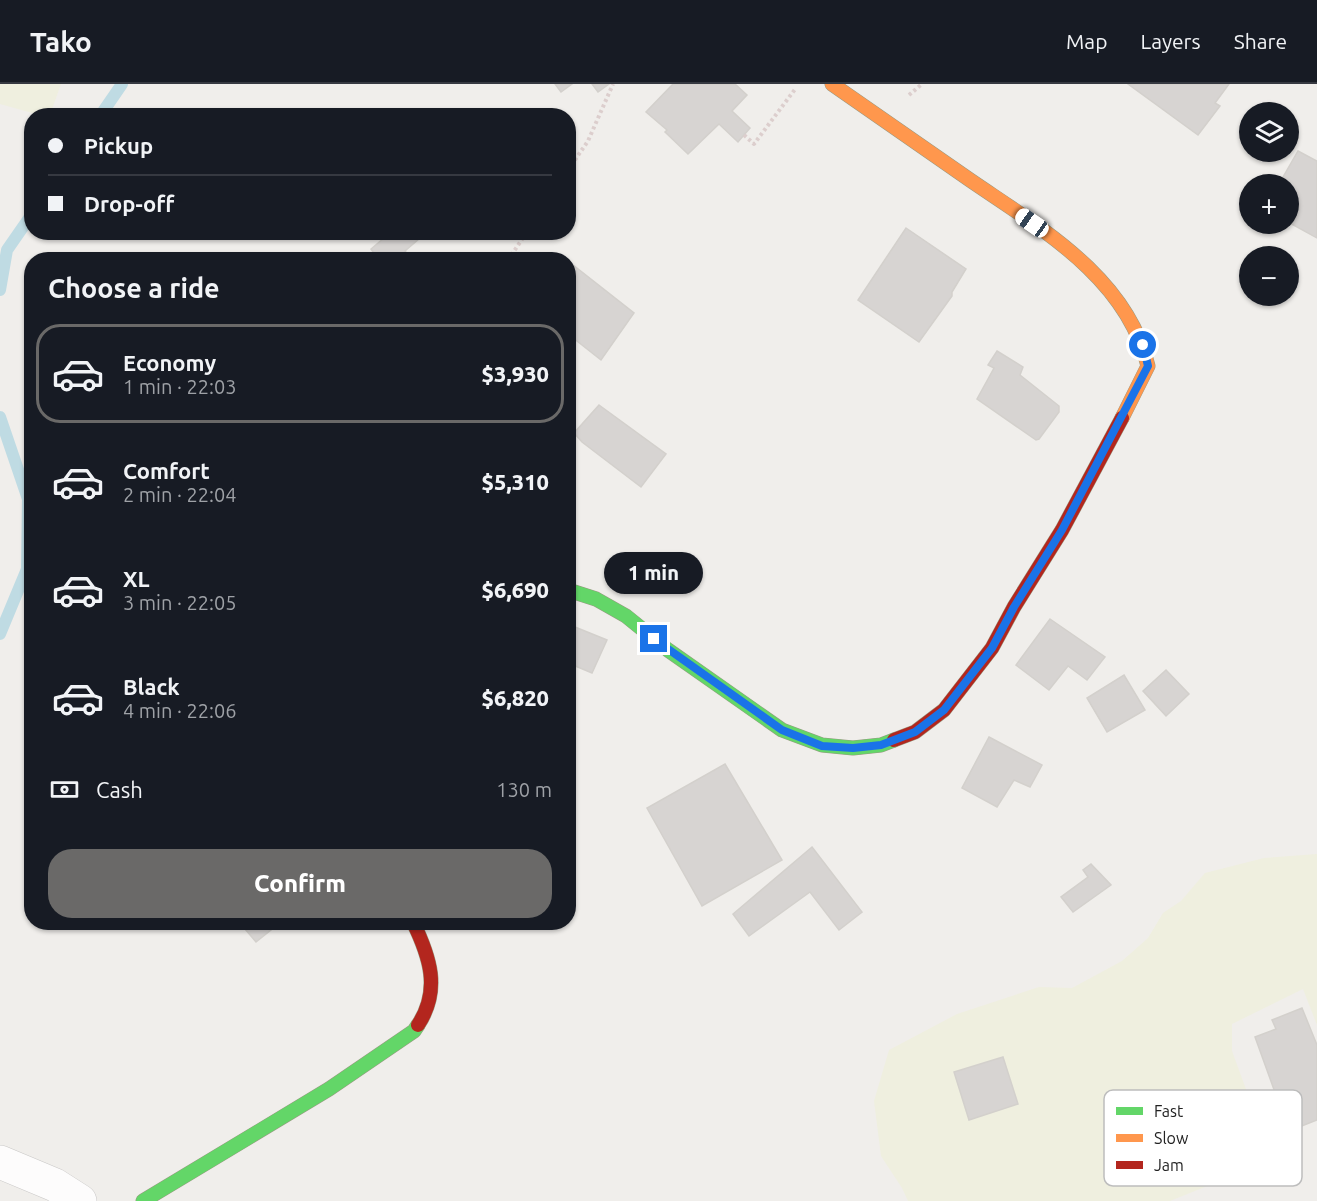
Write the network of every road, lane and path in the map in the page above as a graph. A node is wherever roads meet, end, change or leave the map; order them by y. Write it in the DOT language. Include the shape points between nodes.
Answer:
graph roads {
  1 [pos="613,84"];
  2 [pos="798,84"];
  3 [pos="832,84"];
  4 [pos="744,135"];
  5 [pos="576,158"];
  6 [pos="576,593"];
  7 [pos="417,930"];
  8 [pos="0,1162"];
  9 [pos="80,1201"];
  10 [pos="143,1201"];
  1 -- 5 [label="path"];
  2 -- 4 [label="path" via="754,144"];
  3 -- 6 [label="street" via="1065,246 1101,281 1126,314 1143,345 1148,366 1062,530 992,648 944,710 915,732 881,745 853,748 822,746 782,730 626,616"];
  7 -- 10 [label="street" via="426,949 432,988 427,1011 414,1031 329,1089"];
  8 -- 9 [label="street" via="55,1185"];
}
